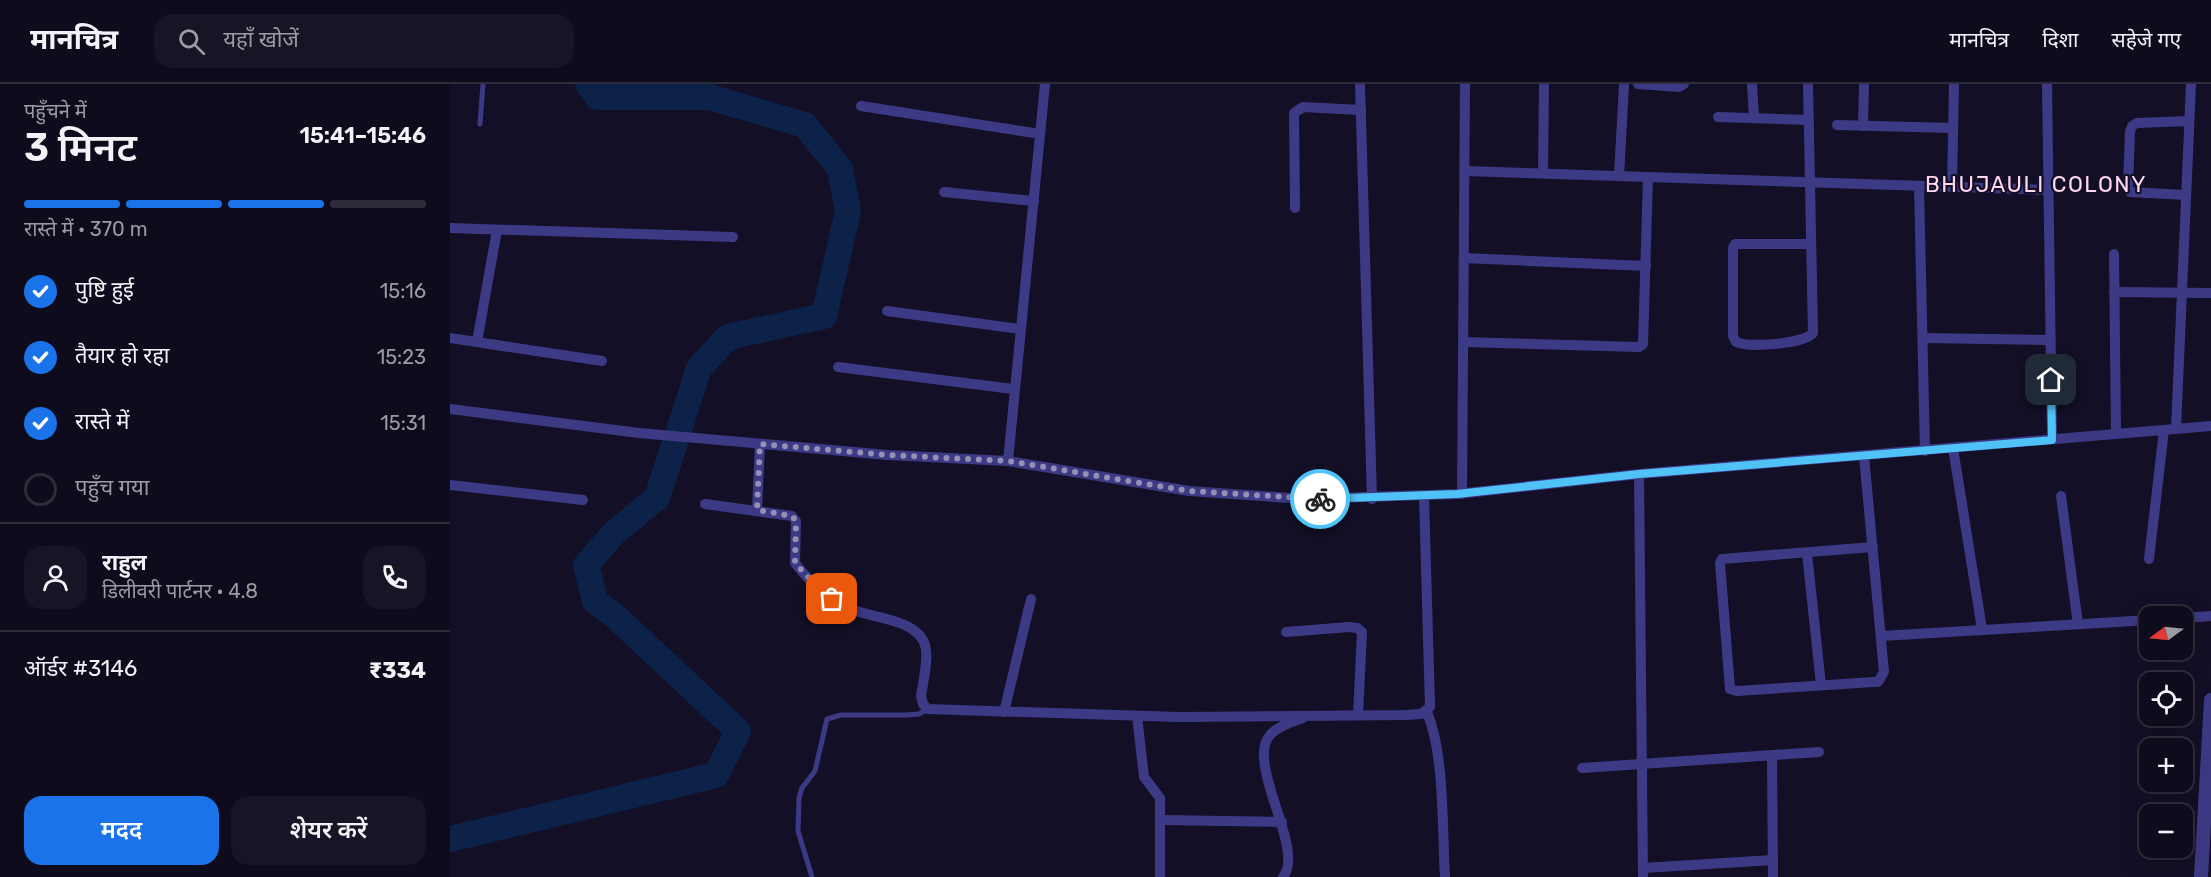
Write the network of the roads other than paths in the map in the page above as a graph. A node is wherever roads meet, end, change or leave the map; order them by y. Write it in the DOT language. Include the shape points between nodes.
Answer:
graph roads {
  1 [pos="483,84"];
  2 [pos="1045,84"];
  3 [pos="1360,84"];
  4 [pos="1465,84"];
  5 [pos="1544,84"];
  6 [pos="1624,84"];
  7 [pos="1638,84"];
  8 [pos="1684,84"];
  9 [pos="1752,84"];
  10 [pos="1808,84"];
  11 [pos="1864,84"];
  12 [pos="1954,84"];
  13 [pos="2047,84"];
  14 [pos="2191,84"];
  15 [pos="861,106"];
  16 [pos="1361,110"];
  17 [pos="1718,117"];
  18 [pos="1754,118"];
  19 [pos="1809,120"];
  20 [pos="2189,121"];
  21 [pos="480,124"];
  22 [pos="1837,125"];
  23 [pos="1863,126"];
  24 [pos="1953,128"];
  25 [pos="1040,135"];
  26 [pos="1465,171"];
  27 [pos="1543,173"];
  28 [pos="1620,176"];
  29 [pos="1648,177"];
  30 [pos="1810,182"];
  31 [pos="1919,186"];
  32 [pos="1952,187"];
  33 [pos="2047,190"];
  34 [pos="944,192"];
  35 [pos="2185,195"];
  36 [pos="1034,201"];
  37 [pos="1295,208"];
  38 [pos="450,228"];
  39 [pos="497,230"];
  40 [pos="733,237"];
  41 [pos="1811,244"];
  42 [pos="2114,255"];
  43 [pos="1464,258"];
  44 [pos="1646,266"];
  45 [pos="2114,292"];
  46 [pos="2180,292"];
  47 [pos="2211,293"];
  48 [pos="887,311"];
  49 [pos="1020,329"];
  50 [pos="450,338"];
  51 [pos="1923,338"];
  52 [pos="2050,340"];
  53 [pos="477,342"];
  54 [pos="1463,342"];
  55 [pos="602,361"];
  56 [pos="838,367"];
  57 [pos="1013,389"];
  58 [pos="450,410"];
  59 [pos="2211,426"];
  60 [pos="2170,429"];
  61 [pos="2116,434"];
  62 [pos="2052,440"];
  63 [pos="760,444"];
  64 [pos="1953,448"];
  65 [pos="1925,451"];
  66 [pos="1864,456"];
  67 [pos="1008,461"];
  68 [pos="1639,474"];
  69 [pos="450,484"];
  70 [pos="1462,494"];
  71 [pos="1424,496"];
  72 [pos="2061,496"];
  73 [pos="1372,499"];
  74 [pos="583,500"];
  75 [pos="705,504"];
  76 [pos="757,510"];
  77 [pos="1873,547"];
  78 [pos="1807,552"];
  79 [pos="2150,559"];
  80 [pos="1030,599"];
  81 [pos="2211,616"];
  82 [pos="2193,617"];
  83 [pos="2139,621"];
  84 [pos="2078,624"];
  85 [pos="1982,629"];
  86 [pos="1286,632"];
  87 [pos="1881,636"];
  88 [pos="1821,685"];
  89 [pos="2211,700"];
  90 [pos="928,709"];
  91 [pos="1004,712"];
  92 [pos="1427,712"];
  93 [pos="1358,715"];
  94 [pos="1137,716"];
  95 [pos="1308,716"];
  96 [pos="2210,738"];
  97 [pos="1819,752"];
  98 [pos="1772,755"];
  99 [pos="1641,764"];
  100 [pos="1582,768"];
  101 [pos="1161,820"];
  102 [pos="1282,822"];
  103 [pos="1773,860"];
  104 [pos="1643,873"];
  105 [pos="812,877"];
  106 [pos="1160,877"];
  107 [pos="1284,877"];
  108 [pos="1445,877"];
  109 [pos="1773,877"];
  110 [pos="2201,877"];
  1 -- 21 [label="lane"];
  2 -- 25 [label="street"];
  3 -- 16 [label="street"];
  4 -- 26 [label="street"];
  5 -- 27 [label="street"];
  6 -- 28 [label="street"];
  7 -- 8 [label="street"];
  9 -- 18 [label="street"];
  10 -- 19 [label="street"];
  11 -- 23 [label="street"];
  12 -- 24 [label="street"];
  13 -- 33 [label="street"];
  14 -- 20 [label="street"];
  15 -- 25 [label="street"];
  16 -- 37 [label="street" via="1303,107 1294,113"];
  16 -- 73 [label="street"];
  17 -- 18 [label="street"];
  18 -- 19 [label="street"];
  19 -- 30 [label="street"];
  20 -- 35 [label="street"];
  20 -- 35 [label="street" via="2137,123 2130,132 2130,192"];
  22 -- 23 [label="street"];
  23 -- 24 [label="street"];
  24 -- 32 [label="street"];
  25 -- 36 [label="street"];
  26 -- 27 [label="street"];
  26 -- 43 [label="street"];
  27 -- 28 [label="street"];
  28 -- 29 [label="street"];
  29 -- 30 [label="street"];
  29 -- 44 [label="street"];
  30 -- 31 [label="street"];
  30 -- 41 [label="street"];
  31 -- 32 [label="street"];
  31 -- 51 [label="street"];
  32 -- 33 [label="street"];
  33 -- 52 [label="street"];
  34 -- 36 [label="street"];
  35 -- 46 [label="street"];
  36 -- 49 [label="street"];
  38 -- 39 [label="street"];
  39 -- 40 [label="street"];
  39 -- 53 [label="street"];
  41 -- 41 [label="street" via="1736,244 1732,336 1736,342 1745,346 1804,339 1813,333"];
  42 -- 45 [label="street"];
  43 -- 44 [label="street"];
  43 -- 54 [label="street"];
  44 -- 54 [label="street" via="1644,344"];
  45 -- 46 [label="street"];
  45 -- 61 [label="street"];
  46 -- 47 [label="street"];
  46 -- 60 [label="street"];
  48 -- 49 [label="street"];
  49 -- 57 [label="street"];
  50 -- 53 [label="street"];
  51 -- 52 [label="street"];
  51 -- 65 [label="street"];
  52 -- 62 [label="street"];
  53 -- 55 [label="street"];
  54 -- 70 [label="street"];
  56 -- 57 [label="street"];
  57 -- 67 [label="street"];
  58 -- 63 [label="street"];
  59 -- 60 [label="street"];
  60 -- 61 [label="street"];
  60 -- 79 [label="street"];
  61 -- 62 [label="street"];
  62 -- 64 [label="street"];
  63 -- 67 [label="street"];
  63 -- 76 [label="street"];
  64 -- 65 [label="street"];
  64 -- 85 [label="street"];
  65 -- 66 [label="street"];
  66 -- 68 [label="street"];
  66 -- 77 [label="street"];
  67 -- 73 [label="street" via="1189,491"];
  68 -- 70 [label="street"];
  68 -- 99 [label="street"];
  69 -- 74 [label="street"];
  70 -- 71 [label="street"];
  71 -- 73 [label="street"];
  71 -- 92 [label="street" via="1430,707"];
  72 -- 84 [label="street"];
  75 -- 76 [label="street"];
  76 -- 90 [label="street" via="792,516 796,521 795,563 820,590 848,608 889,618 921,637 926,649 921,696"];
  77 -- 78 [label="street"];
  77 -- 87 [label="street"];
  78 -- 88 [label="street"];
  78 -- 88 [label="street" via="1722,559 1728,678 1730,689 1737,691"];
  80 -- 91 [label="street"];
  81 -- 82 [label="street"];
  83 -- 84 [label="street"];
  84 -- 85 [label="street"];
  85 -- 87 [label="street"];
  86 -- 93 [label="street" via="1349,627 1362,632"];
  87 -- 88 [label="street" via="1884,672 1878,682"];
  89 -- 96 [label="street"];
  90 -- 91 [label="street"];
  90 -- 105 [label="lane" via="919,714 841,715 827,719 815,771 799,798 798,831"];
  91 -- 94 [label="street"];
  92 -- 93 [label="street"];
  92 -- 108 [label="street" via="1434,729 1438,762"];
  93 -- 95 [label="street"];
  94 -- 95 [label="street"];
  94 -- 101 [label="street" via="1144,777 1160,798"];
  95 -- 102 [label="street" via="1276,729 1268,736 1264,748 1266,774"];
  96 -- 110 [label="street"];
  97 -- 98 [label="street"];
  98 -- 99 [label="street"];
  98 -- 103 [label="street"];
  99 -- 100 [label="street"];
  99 -- 104 [label="street"];
  101 -- 102 [label="street"];
  101 -- 106 [label="street"];
  102 -- 107 [label="street" via="1288,863"];
  103 -- 104 [label="street"];
  103 -- 109 [label="street"];
}
